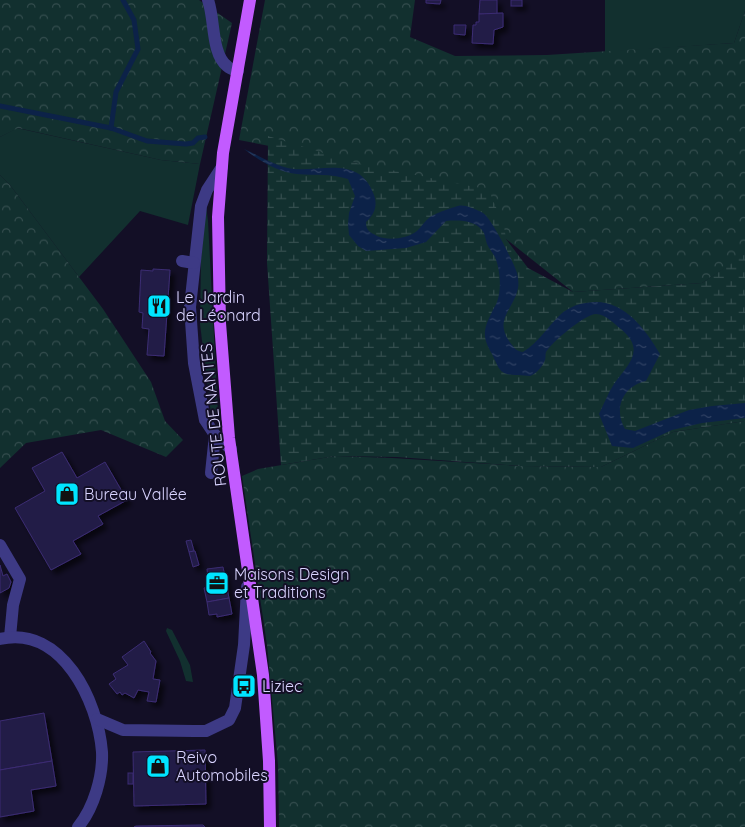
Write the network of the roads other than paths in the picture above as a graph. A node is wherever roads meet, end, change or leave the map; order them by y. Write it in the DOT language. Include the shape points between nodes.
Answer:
graph roads {
  1 [pos="208,0"];
  2 [pos="250,0"];
  3 [pos="238,71"];
  4 [pos="222,167"];
  5 [pos="215,435"];
  6 [pos="231,449"];
  7 [pos="211,473"];
  8 [pos="0,545"];
  9 [pos="246,552"];
  10 [pos="5,638"];
  11 [pos="97,719"];
  12 [pos="78,827"];
  13 [pos="270,827"];
  1 -- 3 [label="street" via="219,57 227,67"];
  2 -- 3 [label="main road, ROUTE DE NANTES"];
  3 -- 4 [label="main road, ROUTE DE NANTES"];
  4 -- 5 [label="street" via="201,206 188,262 194,363 205,420"];
  4 -- 6 [label="main road, ROUTE DE NANTES" via="218,217 220,323"];
  5 -- 6 [label="street"];
  5 -- 7 [label="street"];
  6 -- 9 [label="main road, ROUTE DE NANTES"];
  8 -- 10 [label="street" via="20,579"];
  9 -- 11 [label="street" via="244,645 235,708 230,720 206,731 194,731 124,730"];
  9 -- 13 [label="main road, ROUTE DE NANTES" via="263,675"];
  10 -- 11 [label="street" via="38,642 62,657 72,669"];
  11 -- 12 [label="street" via="102,753 99,781 92,804"];
}
